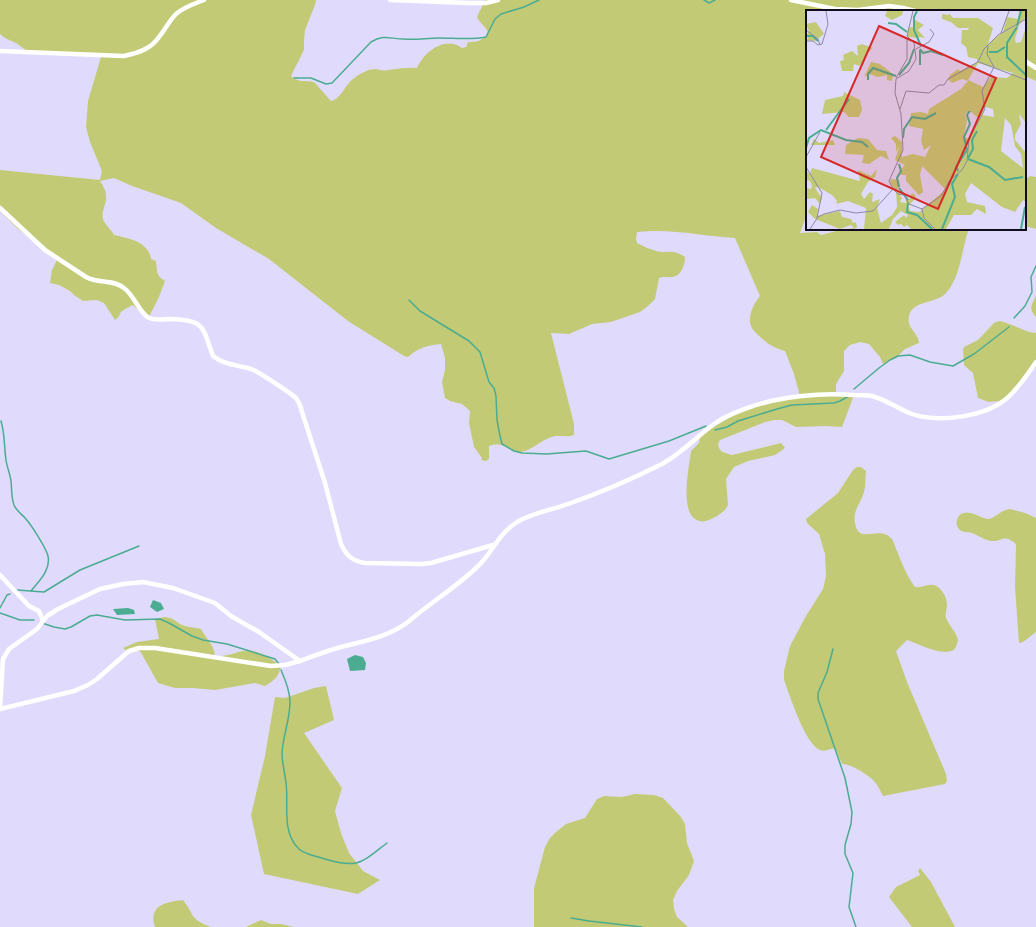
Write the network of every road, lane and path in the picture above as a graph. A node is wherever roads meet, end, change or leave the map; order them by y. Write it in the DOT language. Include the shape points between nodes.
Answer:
graph roads {
  1 [pos="204,0"];
  2 [pos="390,0"];
  3 [pos="498,0"];
  4 [pos="791,0"];
  5 [pos="858,10"];
  6 [pos="858,10"];
  7 [pos="911,10"];
  8 [pos="0,51"];
  9 [pos="1026,62"];
  10 [pos="1036,68"];
  11 [pos="0,208"];
  12 [pos="1036,362"];
  13 [pos="494,544"];
  14 [pos="0,575"];
  15 [pos="43,621"];
  16 [pos="300,661"];
  17 [pos="0,709"];
  1 -- 8 [label="street" via="179,12 154,43 140,52 124,56"];
  2 -- 3 [label="street" via="486,4"];
  4 -- 6 [label="street" via="835,9"];
  5 -- 7 [label="street" via="889,6"];
  9 -- 10 [label="street"];
  11 -- 13 [label="street" via="42,247 86,277 124,288 133,296 145,315 154,319 186,320 198,324 204,329 213,356 225,363 253,369 292,395 299,402 341,544 351,558 364,563 426,564"];
  12 -- 13 [label="street" via="1005,400 980,412 960,417 920,416 871,396 848,394 790,397 760,404 718,421 681,451 646,472 587,497 523,519 506,529"];
  13 -- 16 [label="street" via="476,568 403,626 377,638"];
  14 -- 15 [label="street" via="29,606 39,611"];
  15 -- 16 [label="street" via="58,609 100,589 143,582 173,588 215,602 227,613"];
  15 -- 17 [label="street" via="37,629 5,653"];
  16 -- 17 [label="street" via="271,666 155,648 139,648 125,653 101,676 81,688 55,697"];
}
